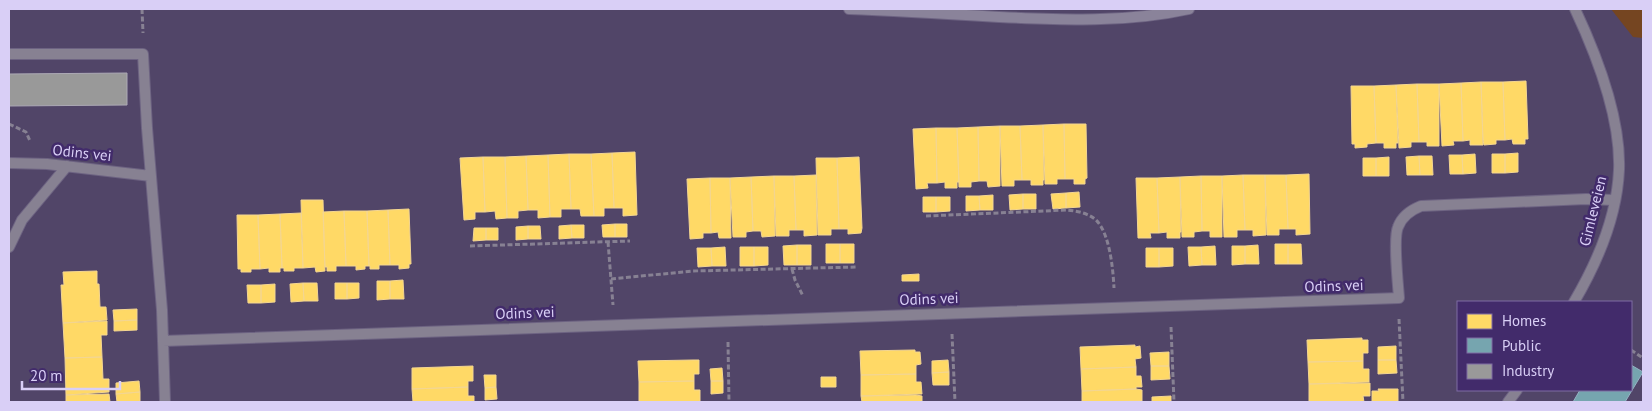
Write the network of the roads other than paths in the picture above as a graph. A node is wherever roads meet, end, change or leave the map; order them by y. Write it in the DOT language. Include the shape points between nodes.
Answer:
graph roads {
  1 [pos="849,9"];
  2 [pos="1189,9"];
  3 [pos="1575,9"];
  4 [pos="9,54"];
  5 [pos="9,163"];
  6 [pos="67,166"];
  7 [pos="151,176"];
  8 [pos="1614,200"];
  9 [pos="9,247"];
  10 [pos="1575,301"];
  11 [pos="163,341"];
  12 [pos="1516,391"];
  13 [pos="165,402"];
  14 [pos="1508,402"];
  1 -- 2 [label="street" via="1110,20"];
  3 -- 8 [label="street, Gimleveien" via="1600,71 1614,123 1619,168"];
  4 -- 7 [label="street" via="144,54"];
  5 -- 6 [label="street, Odins vei"];
  6 -- 7 [label="street, Odins vei"];
  6 -- 9 [label="street" via="22,220"];
  7 -- 11 [label="street"];
  8 -- 10 [label="street, Gimleveien" via="1594,264"];
  8 -- 11 [label="street, Odins vei" via="1421,206 1411,210 1397,228 1399,298"];
  11 -- 13 [label="street"];
  12 -- 14 [label="street"];
}
